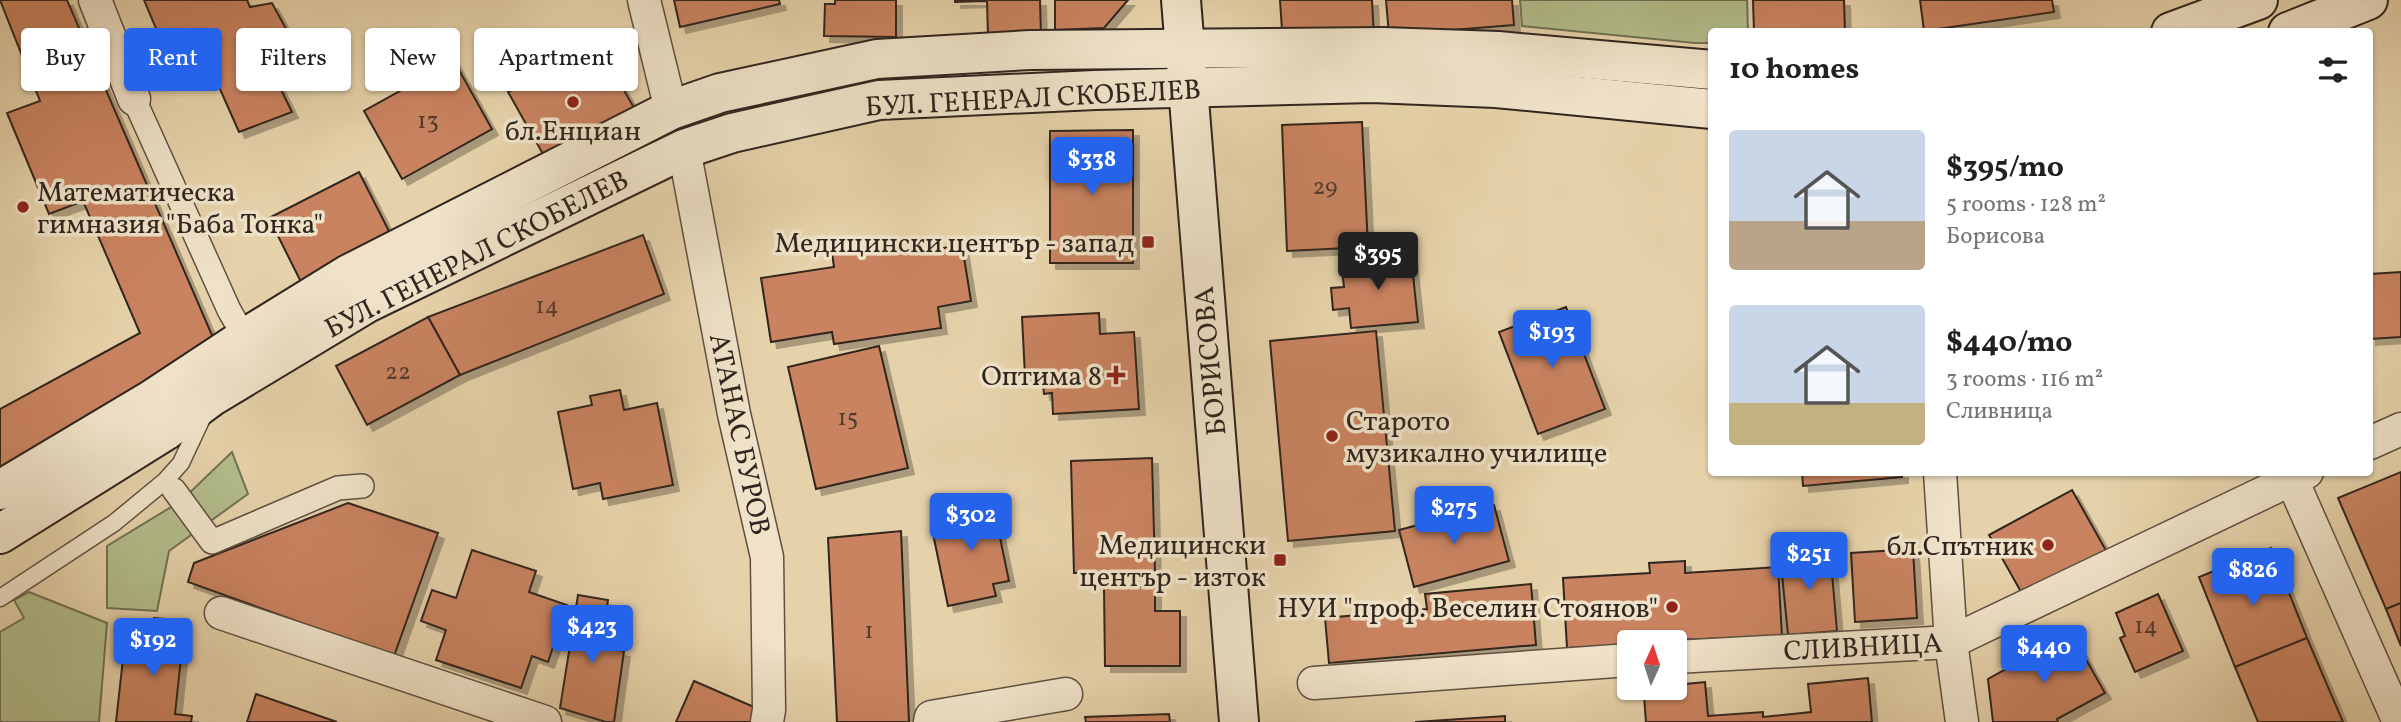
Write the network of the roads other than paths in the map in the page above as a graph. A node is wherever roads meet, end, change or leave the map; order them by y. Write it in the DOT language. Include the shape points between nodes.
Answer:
graph roads {
  1 [pos="94,0"];
  2 [pos="644,0"];
  3 [pos="1181,0"];
  4 [pos="2258,0"];
  5 [pos="2368,0"];
  6 [pos="2182,28"];
  7 [pos="2298,28"];
  8 [pos="1184,49"];
  9 [pos="1708,70"];
  10 [pos="1187,88"];
  11 [pos="134,99"];
  12 [pos="1708,109"];
  13 [pos="671,110"];
  14 [pos="684,149"];
  15 [pos="244,338"];
  16 [pos="211,397"];
  17 [pos="2401,429"];
  18 [pos="2373,442"];
  19 [pos="1940,476"];
  20 [pos="2299,476"];
  21 [pos="362,486"];
  22 [pos="0,490"];
  23 [pos="173,490"];
  24 [pos="0,534"];
  25 [pos="0,598"];
  26 [pos="221,613"];
  27 [pos="1951,642"];
  28 [pos="1687,656"];
  29 [pos="1617,661"];
  30 [pos="1314,683"];
  31 [pos="1066,694"];
  32 [pos="545,722"];
  33 [pos="767,722"];
  34 [pos="930,722"];
  35 [pos="1240,722"];
  36 [pos="1962,722"];
  37 [pos="2399,722"];
  1 -- 11 [label="street"];
  2 -- 13 [label="street"];
  3 -- 8 [label="main road, БОРИСОВА"];
  4 -- 6 [label="main road"];
  5 -- 7 [label="main road"];
  8 -- 9 [label="main road, БУЛ. ГЕНЕРАЛ СКОБЕЛЕВ" via="1498,51"];
  8 -- 10 [label="main road, БОРИСОВА"];
  8 -- 13 [label="main road, БУЛ. ГЕНЕРАЛ СКОБЕЛЕВ" via="1030,50 877,59 720,93"];
  10 -- 12 [label="main road, БУЛ. ГЕНЕРАЛ СКОБЕЛЕВ" via="1372,83 1496,88"];
  10 -- 14 [label="main road, БУЛ. ГЕНЕРАЛ СКОБЕЛЕВ" via="879,100"];
  10 -- 35 [label="main road, БОРИСОВА"];
  11 -- 15 [label="street"];
  13 -- 15 [label="main road, БУЛ. ГЕНЕРАЛ СКОБЕЛЕВ" via="349,274"];
  14 -- 16 [label="main road, БУЛ. ГЕНЕРАЛ СКОБЕЛЕВ" via="366,303"];
  14 -- 33 [label="street, АТАНАС БУРОВ" via="734,414 767,557"];
  15 -- 22 [label="main road, БУЛ. ГЕНЕРАЛ СКОБЕЛЕВ"];
  16 -- 24 [label="main road, БУЛ. ГЕНЕРАЛ СКОБЕЛЕВ" via="166,431"];
  16 -- 25 [label="lane" via="181,463 166,481 114,523"];
  17 -- 18 [label="street"];
  19 -- 27 [label="street"];
  20 -- 27 [label="street, СЛИВНИЦА"];
  20 -- 37 [label="street"];
  21 -- 23 [label="street" via="338,488 212,542"];
  26 -- 32 [label="street"];
  27 -- 28 [label="street, СЛИВНИЦА"];
  27 -- 36 [label="street"];
  29 -- 30 [label="street"];
  31 -- 34 [label="street" via="931,717"];
}
